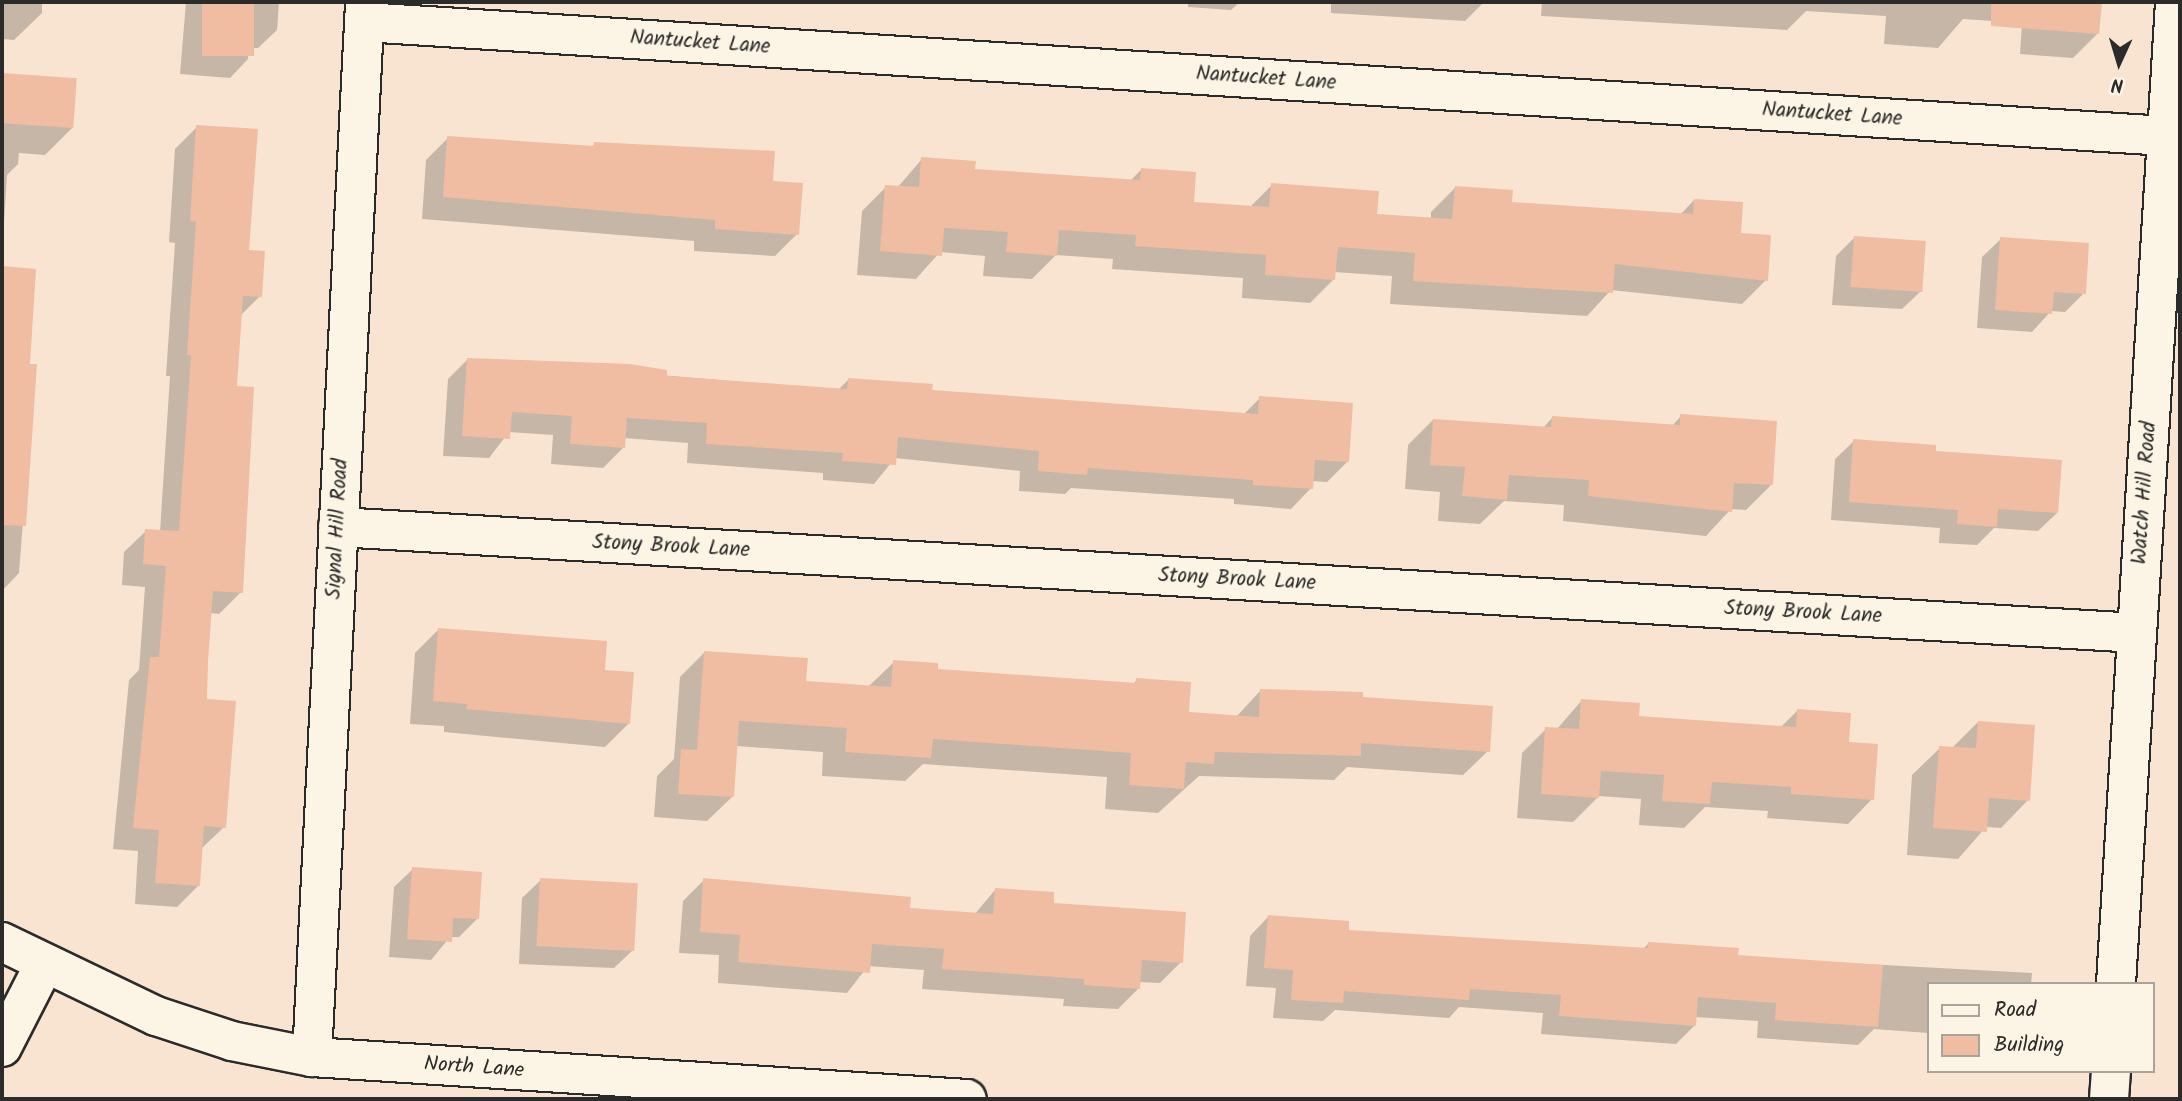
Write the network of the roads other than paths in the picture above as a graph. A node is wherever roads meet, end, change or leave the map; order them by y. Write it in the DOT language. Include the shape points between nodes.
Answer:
graph roads {
  1 [pos="2175,2"];
  2 [pos="364,12"];
  3 [pos="2168,136"];
  4 [pos="338,527"];
  5 [pos="2136,633"];
  6 [pos="2,942"];
  7 [pos="44,965"];
  8 [pos="2116,982"];
  9 [pos="2,1047"];
  10 [pos="312,1057"];
  11 [pos="2111,1073"];
  12 [pos="654,1089"];
  13 [pos="967,1099"];
  14 [pos="2109,1099"];
  1 -- 3 [label="street, Watch Hill Road"];
  2 -- 3 [label="street, Nantucket Lane"];
  2 -- 4 [label="street, Signal Hill Road"];
  3 -- 5 [label="street, Watch Hill Road"];
  4 -- 5 [label="street, Stony Brook Lane"];
  4 -- 10 [label="street, Signal Hill Road"];
  5 -- 8 [label="street, Watch Hill Road"];
  6 -- 7 [label="street, North Lane"];
  7 -- 9 [label="street"];
  7 -- 10 [label="street, North Lane" via="156,1016 232,1041"];
  10 -- 12 [label="street, North Lane"];
  11 -- 14 [label="street"];
  12 -- 13 [label="street, North Lane"];
}
